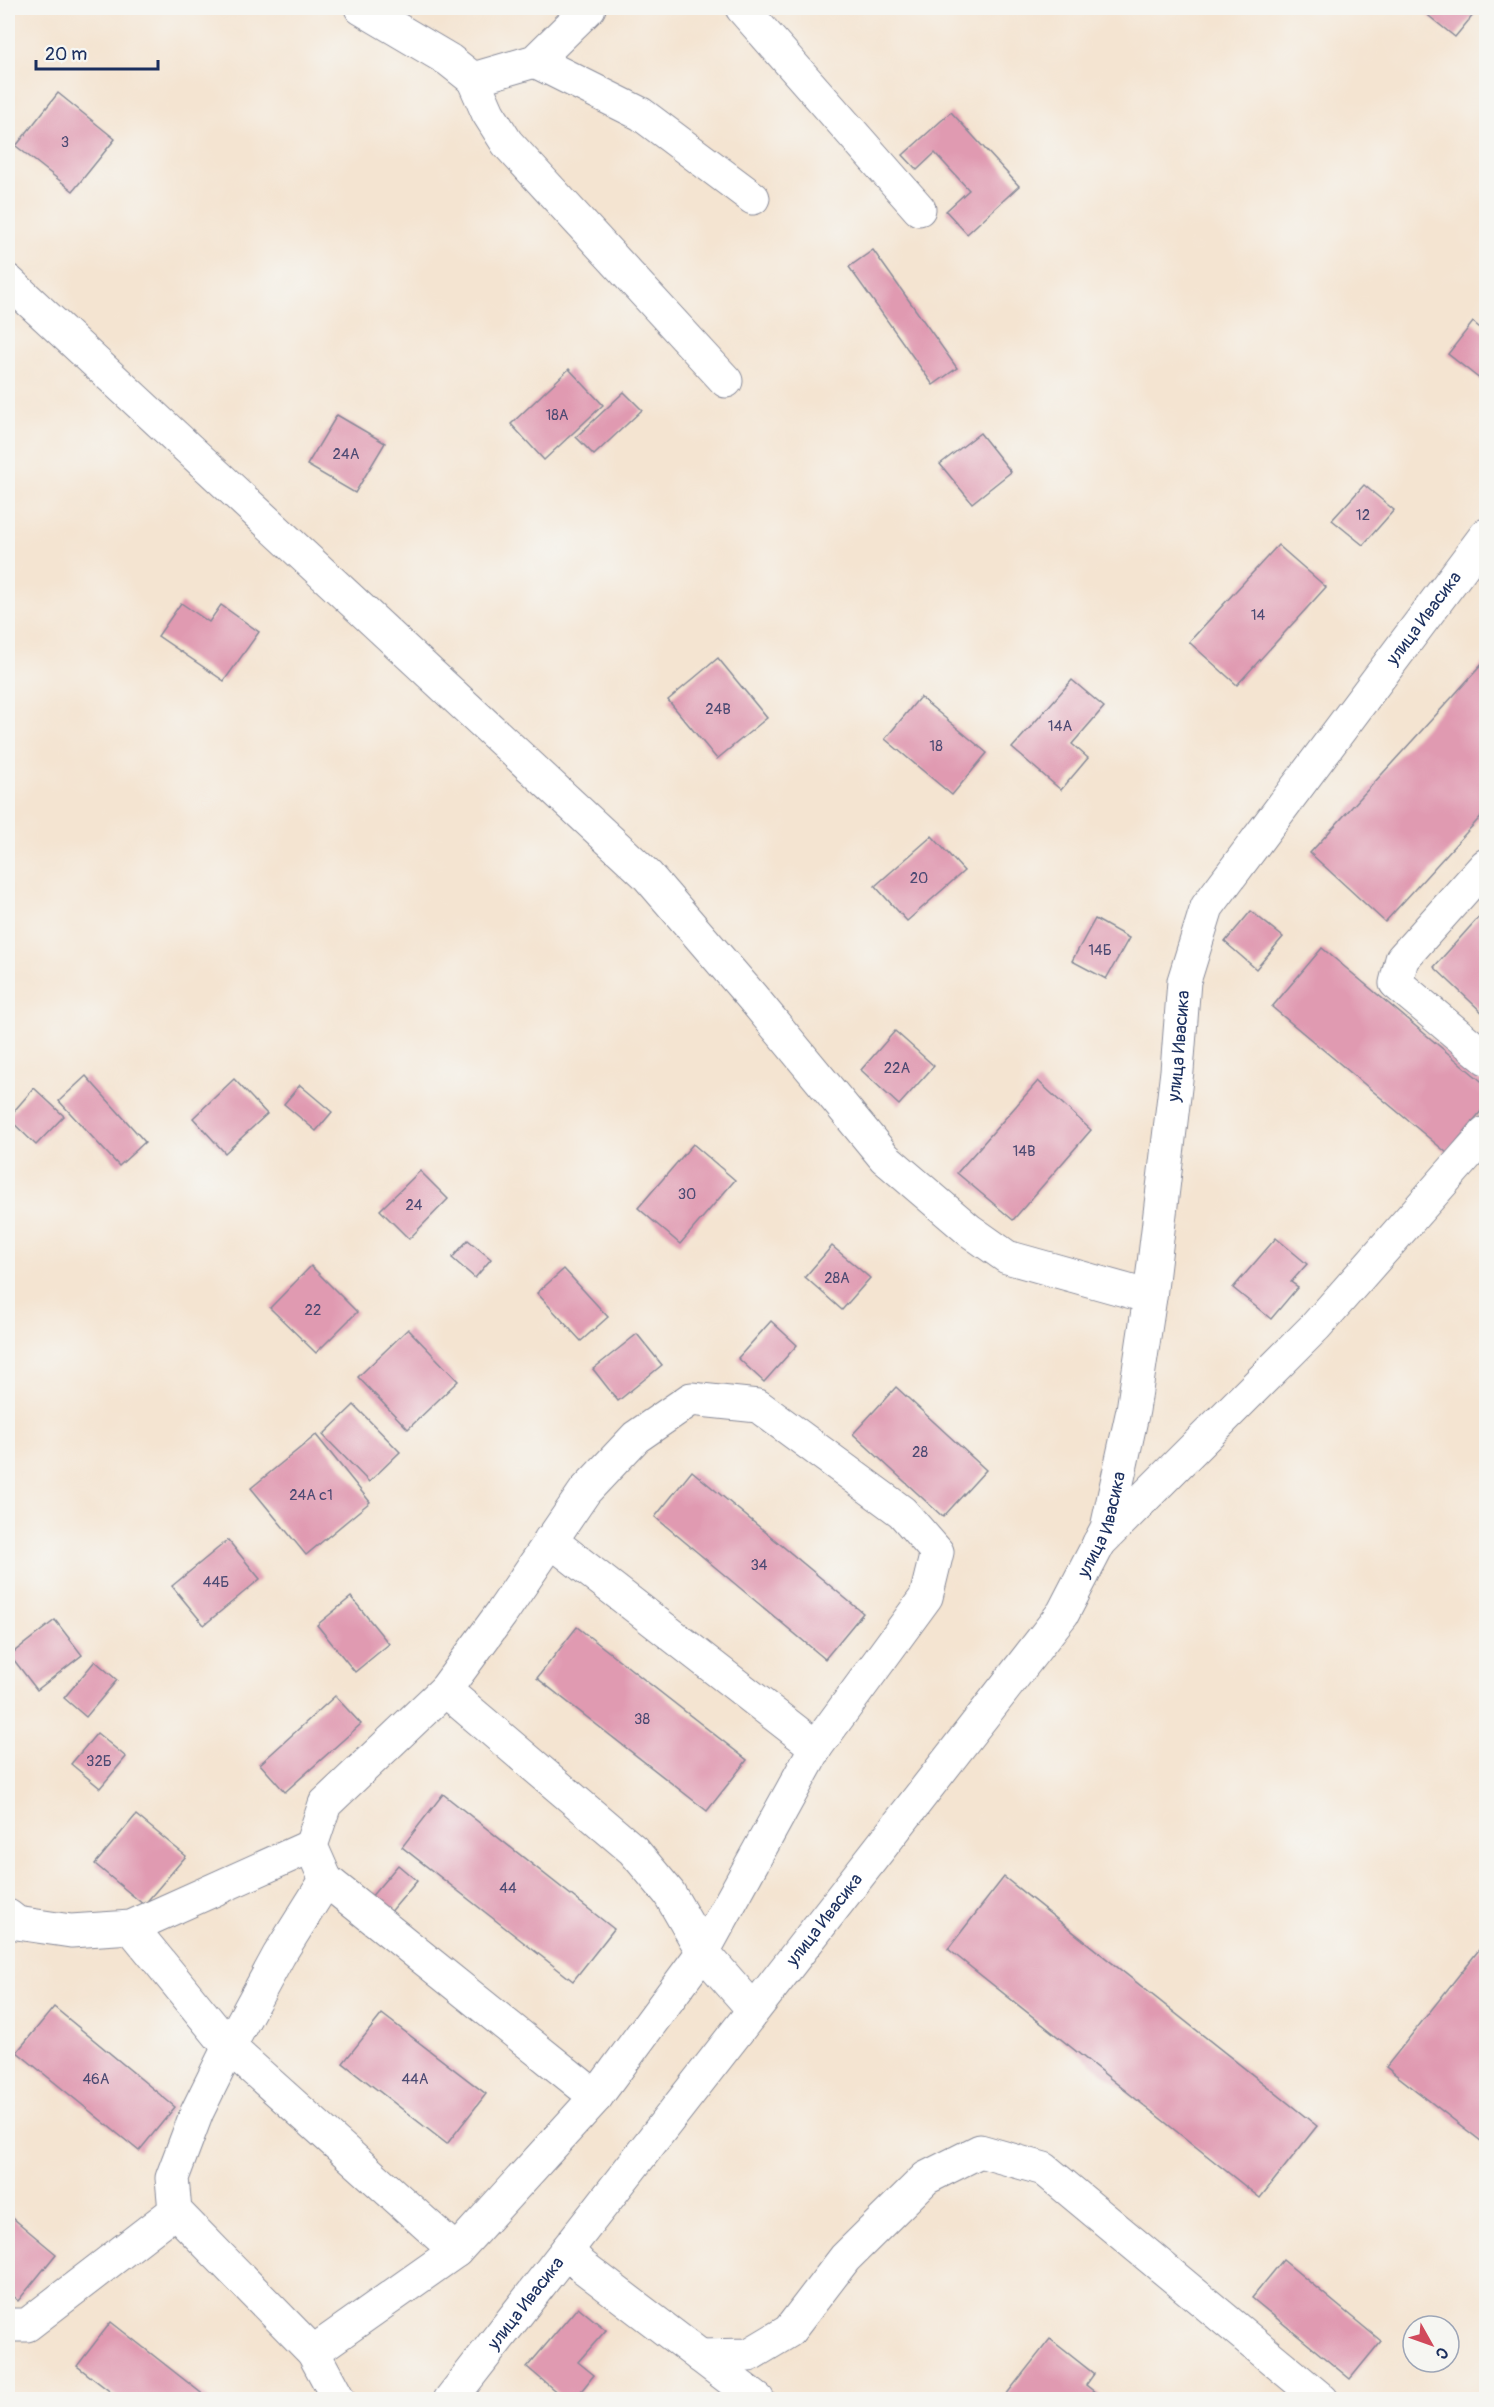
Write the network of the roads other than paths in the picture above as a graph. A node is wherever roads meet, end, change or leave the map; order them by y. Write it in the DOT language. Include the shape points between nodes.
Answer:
graph roads {
  1 [pos="361,8"];
  2 [pos="589,8"];
  3 [pos="742,8"];
  4 [pos="535,61"];
  5 [pos="472,79"];
  6 [pos="753,198"];
  7 [pos="919,209"];
  8 [pos="8,280"];
  9 [pos="726,381"];
  10 [pos="1486,535"];
  11 [pos="1486,865"];
  12 [pos="1486,1058"];
  13 [pos="1486,1132"];
  14 [pos="1150,1298"];
  15 [pos="550,1540"];
  16 [pos="1099,1543"];
  17 [pos="445,1690"];
  18 [pos="816,1747"];
  19 [pos="311,1846"];
  20 [pos="326,1880"];
  21 [pos="8,1916"];
  22 [pos="131,1927"];
  23 [pos="703,1952"];
  24 [pos="753,2008"];
  25 [pos="229,2047"];
  26 [pos="597,2097"];
  27 [pos="175,2211"];
  28 [pos="567,2250"];
  29 [pos="456,2251"];
  30 [pos="8,2325"];
  31 [pos="313,2352"];
  32 [pos="700,2356"];
  33 [pos="339,2400"];
  34 [pos="450,2400"];
  35 [pos="758,2400"];
  36 [pos="1322,2400"];
  1 -- 5 [label="main road" via="449,60"];
  2 -- 4 [label="main road"];
  3 -- 7 [label="main road"];
  4 -- 5 [label="main road"];
  4 -- 6 [label="main road" via="641,114"];
  5 -- 9 [label="main road" via="507,143"];
  8 -- 14 [label="main road" via="647,875 885,1158 1007,1257"];
  10 -- 14 [label="main road, улица Ивасика" via="1207,907 1184,981"];
  11 -- 12 [label="main road" via="1402,959 1396,983"];
  13 -- 16 [label="main road" via="1316,1326"];
  14 -- 16 [label="main road, улица Ивасика" via="1131,1420 1107,1528"];
  15 -- 17 [label="main road"];
  15 -- 18 [label="main road"];
  15 -- 18 [label="main road" via="585,1491 636,1437 691,1399 758,1406 902,1512 937,1552 927,1597"];
  16 -- 24 [label="main road, улица Ивасика" via="1063,1612"];
  17 -- 19 [label="main road" via="326,1804"];
  17 -- 23 [label="main road" via="633,1850 669,1893"];
  18 -- 23 [label="main road"];
  19 -- 20 [label="main road"];
  19 -- 22 [label="main road"];
  20 -- 25 [label="main road"];
  20 -- 26 [label="main road"];
  21 -- 22 [label="main road" via="17,1923 71,1931"];
  22 -- 25 [label="main road"];
  23 -- 24 [label="main road"];
  23 -- 26 [label="main road"];
  24 -- 28 [label="main road, улица Ивасика"];
  25 -- 27 [label="main road" via="197,2112 172,2178"];
  25 -- 29 [label="main road"];
  26 -- 29 [label="main road"];
  27 -- 30 [label="main road" via="27,2325"];
  27 -- 31 [label="main road"];
  28 -- 32 [label="main road" via="582,2266"];
  28 -- 34 [label="main road, улица Ивасика"];
  29 -- 31 [label="main road"];
  31 -- 33 [label="main road"];
  32 -- 35 [label="main road"];
  32 -- 36 [label="main road" via="749,2355 789,2331 844,2258 926,2178 980,2151 1044,2169"];
}
